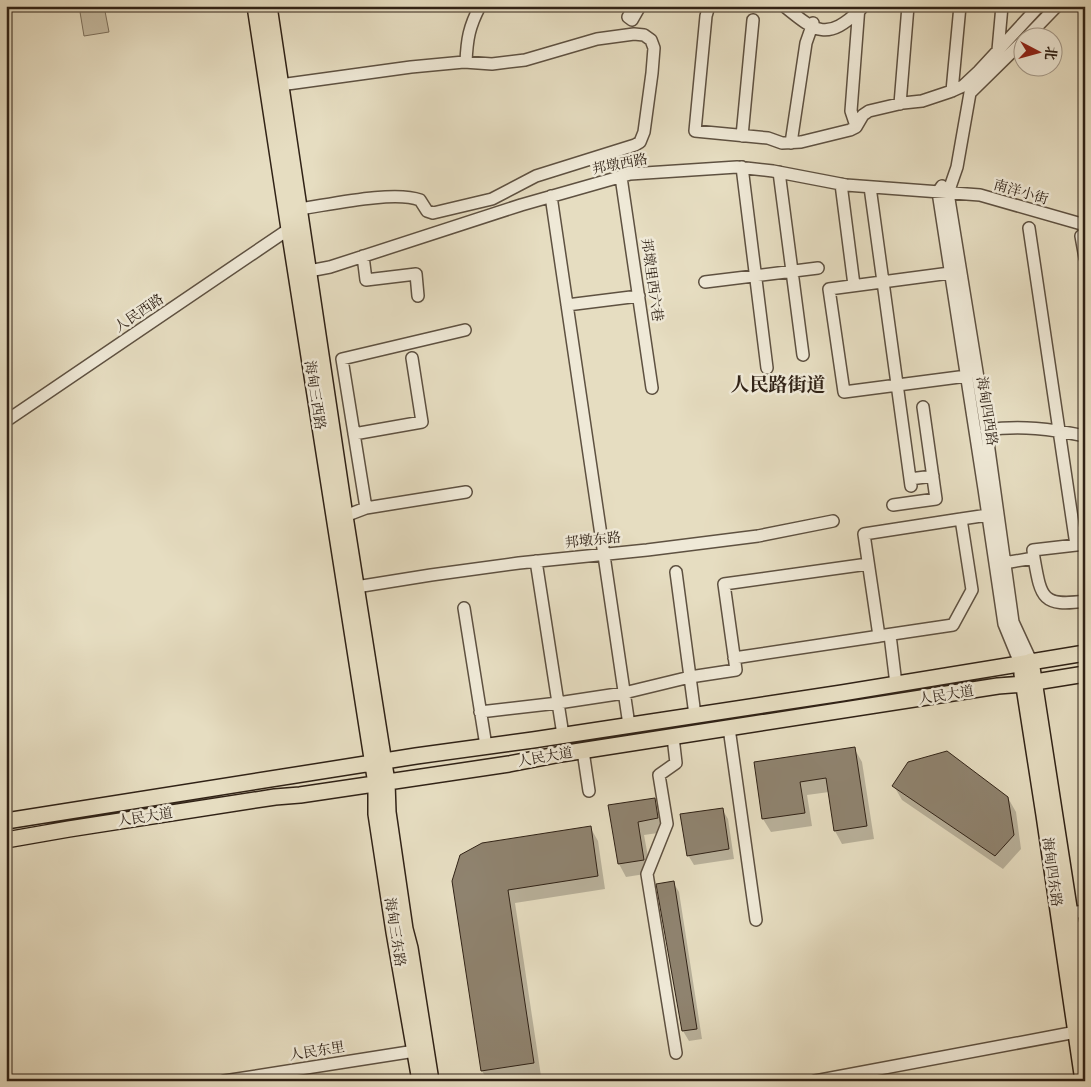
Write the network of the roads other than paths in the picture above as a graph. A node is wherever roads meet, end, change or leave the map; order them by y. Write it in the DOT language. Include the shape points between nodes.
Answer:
graph roads {
  1 [pos="255,6"];
  2 [pos="268,6"];
  3 [pos="476,6"];
  4 [pos="480,6"];
  5 [pos="635,6"];
  6 [pos="640,6"];
  7 [pos="709,6"];
  8 [pos="784,6"];
  9 [pos="790,6"];
  10 [pos="908,6"];
  11 [pos="960,6"];
  12 [pos="1002,6"];
  13 [pos="1039,6"];
  14 [pos="1057,6"];
  15 [pos="860,7"];
  16 [pos="753,20"];
  17 [pos="812,25"];
  18 [pos="1036,28"];
  19 [pos="998,50"];
  20 [pos="1014,50"];
  21 [pos="464,62"];
  22 [pos="280,85"];
  23 [pos="952,91"];
  24 [pos="900,104"];
  25 [pos="856,126"];
  26 [pos="742,136"];
  27 [pos="791,143"];
  28 [pos="742,167"];
  29 [pos="779,172"];
  30 [pos="621,177"];
  31 [pos="842,184"];
  32 [pos="870,187"];
  33 [pos="943,192"];
  34 [pos="551,196"];
  35 [pos="299,210"];
  36 [pos="1030,228"];
  37 [pos="289,229"];
  38 [pos="1083,231"];
  39 [pos="363,256"];
  40 [pos="1085,258"];
  41 [pos="818,268"];
  42 [pos="308,271"];
  43 [pos="792,271"];
  44 [pos="950,273"];
  45 [pos="755,276"];
  46 [pos="705,282"];
  47 [pos="883,282"];
  48 [pos="854,285"];
  49 [pos="418,296"];
  50 [pos="639,296"];
  51 [pos="566,305"];
  52 [pos="465,330"];
  53 [pos="803,354"];
  54 [pos="412,358"];
  55 [pos="767,368"];
  56 [pos="967,376"];
  57 [pos="896,385"];
  58 [pos="652,388"];
  59 [pos="923,407"];
  60 [pos="6,421"];
  61 [pos="986,430"];
  62 [pos="1059,431"];
  63 [pos="354,434"];
  64 [pos="1085,436"];
  65 [pos="933,476"];
  66 [pos="466,492"];
  67 [pos="893,505"];
  68 [pos="366,508"];
  69 [pos="988,515"];
  70 [pos="345,516"];
  71 [pos="961,519"];
  72 [pos="833,521"];
  73 [pos="1080,544"];
  74 [pos="603,554"];
  75 [pos="1034,558"];
  76 [pos="536,561"];
  77 [pos="1004,563"];
  78 [pos="868,564"];
  79 [pos="676,572"];
  80 [pos="356,587"];
  81 [pos="1085,601"];
  82 [pos="464,608"];
  83 [pos="885,636"];
  84 [pos="1085,653"];
  85 [pos="734,658"];
  86 [pos="1026,662"];
  87 [pos="1085,674"];
  88 [pos="690,677"];
  89 [pos="896,684"];
  90 [pos="1029,684"];
  91 [pos="624,692"];
  92 [pos="558,703"];
  93 [pos="480,712"];
  94 [pos="695,715"];
  95 [pos="629,725"];
  96 [pos="729,728"];
  97 [pos="563,735"];
  98 [pos="673,737"];
  99 [pos="486,746"];
  100 [pos="583,751"];
  101 [pos="378,762"];
  102 [pos="382,783"];
  103 [pos="589,791"];
  104 [pos="6,821"];
  105 [pos="6,840"];
  106 [pos="1077,912"];
  107 [pos="756,920"];
  108 [pos="1083,986"];
  109 [pos="1085,1011"];
  110 [pos="1076,1032"];
  111 [pos="415,1051"];
  112 [pos="676,1053"];
  113 [pos="224,1081"];
  114 [pos="420,1081"];
  115 [pos="431,1081"];
  116 [pos="815,1081"];
  117 [pos="1084,1081"];
  1 -- 37 [label="main road, 海甸三西路"];
  2 -- 22 [label="main road, 海甸三西路"];
  3 -- 21 [label="street" via="466,28"];
  4 -- 21 [label="street" via="470,30"];
  5 -- 6 [label="street" via="628,17 632,20"];
  7 -- 26 [label="street" via="695,132"];
  8 -- 17 [label="street"];
  9 -- 17 [label="street"];
  10 -- 24 [label="street"];
  11 -- 23 [label="street"];
  12 -- 19 [label="street"];
  13 -- 19 [label="street"];
  14 -- 18 [label="street"];
  15 -- 17 [label="street" via="838,23"];
  15 -- 25 [label="street" via="851,111"];
  16 -- 26 [label="street"];
  17 -- 27 [label="street" via="806,43"];
  19 -- 23 [label="street" via="971,79"];
  20 -- 33 [label="street" via="970,93 958,167"];
  21 -- 22 [label="street"];
  21 -- 35 [label="street" via="492,64 525,60 597,39 634,34 644,36 651,40 654,48 646,120 640,142 536,176 492,199 433,213 426,211 420,200 404,196"];
  22 -- 35 [label="main road, 海甸三西路"];
  23 -- 24 [label="street"];
  24 -- 25 [label="street" via="866,112"];
  25 -- 27 [label="street" via="828,136"];
  26 -- 27 [label="street"];
  28 -- 29 [label="street, 邦墩西路"];
  28 -- 30 [label="street, 邦墩西路"];
  28 -- 45 [label="street"];
  29 -- 31 [label="street, 邦墩西路"];
  29 -- 43 [label="street"];
  30 -- 34 [label="street, 邦墩西路"];
  30 -- 50 [label="street, 邦墩里西六巷"];
  31 -- 32 [label="street, 邦墩西路"];
  31 -- 48 [label="street"];
  32 -- 33 [label="street, 邦墩西路"];
  32 -- 47 [label="street"];
  33 -- 38 [label="street, 南洋小街" via="980,196"];
  33 -- 44 [label="street, 海甸四西路"];
  33 -- 61 [label="street, 海甸四西路"];
  34 -- 39 [label="street, 邦墩西路"];
  34 -- 51 [label="street"];
  35 -- 42 [label="main road, 海甸三西路"];
  36 -- 62 [label="street"];
  37 -- 60 [label="street, 人民西路"];
  37 -- 101 [label="main road, 海甸三西路"];
  38 -- 40 [label="street"];
  39 -- 42 [label="street, 邦墩西路"];
  39 -- 49 [label="street" via="366,280 416,274"];
  41 -- 43 [label="street"];
  42 -- 70 [label="main road, 海甸三西路"];
  43 -- 45 [label="street"];
  43 -- 53 [label="street"];
  44 -- 47 [label="street"];
  44 -- 56 [label="street, 海甸四西路"];
  45 -- 46 [label="street"];
  45 -- 55 [label="street"];
  47 -- 48 [label="street"];
  47 -- 57 [label="street"];
  48 -- 57 [label="street" via="830,288 844,392"];
  50 -- 51 [label="street"];
  50 -- 58 [label="street, 邦墩里西六巷"];
  51 -- 74 [label="street"];
  52 -- 63 [label="street" via="342,359"];
  54 -- 63 [label="street" via="422,422"];
  56 -- 57 [label="street"];
  56 -- 69 [label="street, 海甸四西路"];
  57 -- 65 [label="street" via="910,483"];
  59 -- 65 [label="street"];
  61 -- 62 [label="street" via="1018,427"];
  61 -- 77 [label="street, 海甸四西路"];
  62 -- 64 [label="street"];
  62 -- 73 [label="street"];
  63 -- 68 [label="street"];
  65 -- 67 [label="street" via="936,499"];
  66 -- 68 [label="street"];
  68 -- 70 [label="street"];
  69 -- 71 [label="street"];
  69 -- 86 [label="street, 海甸四西路" via="1004,624"];
  70 -- 80 [label="main road, 海甸三西路"];
  71 -- 78 [label="street" via="864,534"];
  71 -- 83 [label="street" via="972,590 953,625"];
  72 -- 74 [label="street, 邦墩东路" via="758,536"];
  73 -- 75 [label="street" via="1033,550"];
  74 -- 76 [label="street, 邦墩东路"];
  74 -- 91 [label="street"];
  75 -- 77 [label="street"];
  75 -- 81 [label="street" via="1043,594 1050,600 1065,603"];
  76 -- 80 [label="street, 邦墩东路"];
  76 -- 92 [label="street"];
  77 -- 86 [label="street, 海甸四西路" via="1013,622"];
  78 -- 83 [label="street" via="879,636"];
  78 -- 85 [label="street" via="724,584"];
  79 -- 88 [label="street"];
  80 -- 101 [label="main road, 海甸三西路"];
  82 -- 93 [label="street"];
  83 -- 85 [label="street"];
  83 -- 89 [label="street"];
  84 -- 86 [label="main road, 人民大道"];
  85 -- 88 [label="street" via="736,670"];
  86 -- 89 [label="main road, 人民大道"];
  86 -- 90 [label="main road, 海甸四东路"];
  87 -- 90 [label="main road, 人民大道"];
  88 -- 91 [label="street"];
  88 -- 94 [label="street"];
  89 -- 94 [label="main road, 人民大道"];
  90 -- 96 [label="main road, 人民大道" via="998,686"];
  90 -- 106 [label="main road, 海甸四东路"];
  90 -- 110 [label="main road, 海甸四东路" via="1045,824"];
  91 -- 92 [label="street"];
  91 -- 95 [label="street"];
  92 -- 93 [label="street"];
  92 -- 97 [label="street"];
  93 -- 99 [label="street"];
  94 -- 95 [label="main road, 人民大道"];
  95 -- 97 [label="main road, 人民大道"];
  96 -- 98 [label="main road, 人民大道"];
  96 -- 107 [label="street"];
  97 -- 99 [label="main road, 人民大道"];
  98 -- 100 [label="main road, 人民大道"];
  98 -- 112 [label="street" via="676,763 659,774 667,824 647,874"];
  99 -- 101 [label="main road, 人民大道"];
  100 -- 102 [label="main road, 人民大道"];
  100 -- 103 [label="street"];
  101 -- 102 [label="main road, 海甸三西路"];
  101 -- 104 [label="main road, 人民大道"];
  102 -- 105 [label="main road, 人民大道"];
  102 -- 111 [label="main road, 海甸三东路" via="376,814"];
  102 -- 115 [label="main road"];
  106 -- 108 [label="main road, 海甸四东路"];
  108 -- 109 [label="main road, 海甸四东路"];
  110 -- 116 [label="street"];
  110 -- 117 [label="main road, 海甸四东路"];
  111 -- 113 [label="street, 人民东里"];
  111 -- 114 [label="main road, 海甸三东路"];
}
